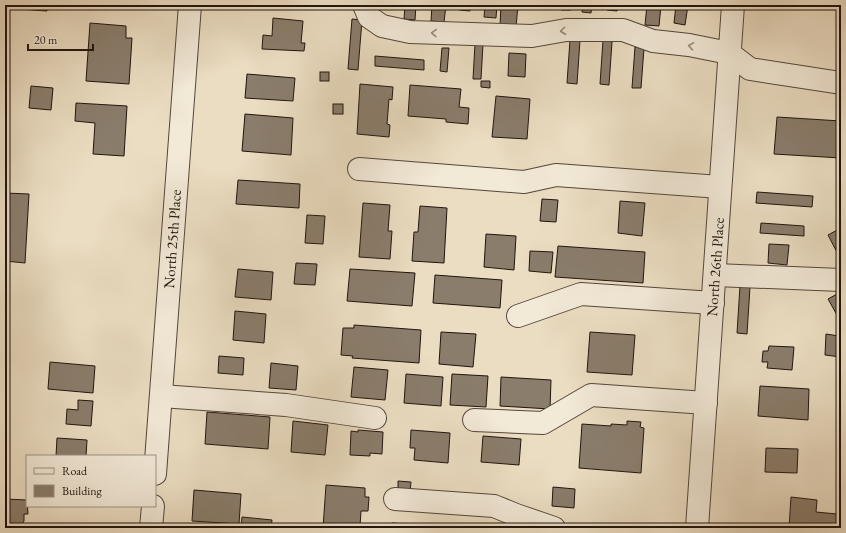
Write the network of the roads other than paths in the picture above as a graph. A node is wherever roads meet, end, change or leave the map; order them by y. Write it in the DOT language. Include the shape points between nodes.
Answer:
graph roads {
  1 [pos="190,5"];
  2 [pos="364,5"];
  3 [pos="733,5"];
  4 [pos="729,53"];
  5 [pos="841,83"];
  6 [pos="359,169"];
  7 [pos="720,187"];
  8 [pos="715,275"];
  9 [pos="841,280"];
  10 [pos="713,303"];
  11 [pos="518,316"];
  12 [pos="161,396"];
  13 [pos="706,403"];
  14 [pos="375,418"];
  15 [pos="474,420"];
  16 [pos="156,461"];
  17 [pos="395,499"];
  18 [pos="153,507"];
  19 [pos="151,528"];
  20 [pos="554,528"];
  21 [pos="697,528"];
  1 -- 12 [label="street, North 25th Place"];
  4 -- 2 [label="street, one-way" via="653,41 622,30 566,30 532,36 410,32 382,26 369,17"];
  3 -- 4 [label="street, North 26th Place"];
  4 -- 5 [label="street" via="750,69"];
  4 -- 7 [label="street, North 26th Place"];
  6 -- 7 [label="street" via="524,182 556,175"];
  7 -- 8 [label="street, North 26th Place"];
  8 -- 9 [label="street"];
  8 -- 10 [label="street, North 26th Place"];
  10 -- 11 [label="street" via="581,294"];
  10 -- 13 [label="street, North 26th Place"];
  12 -- 14 [label="street" via="286,405"];
  12 -- 16 [label="street, North 25th Place"];
  13 -- 15 [label="street" via="591,395 543,423"];
  13 -- 21 [label="street, North 26th Place"];
  17 -- 20 [label="street" via="494,506"];
  18 -- 19 [label="street"];
}
